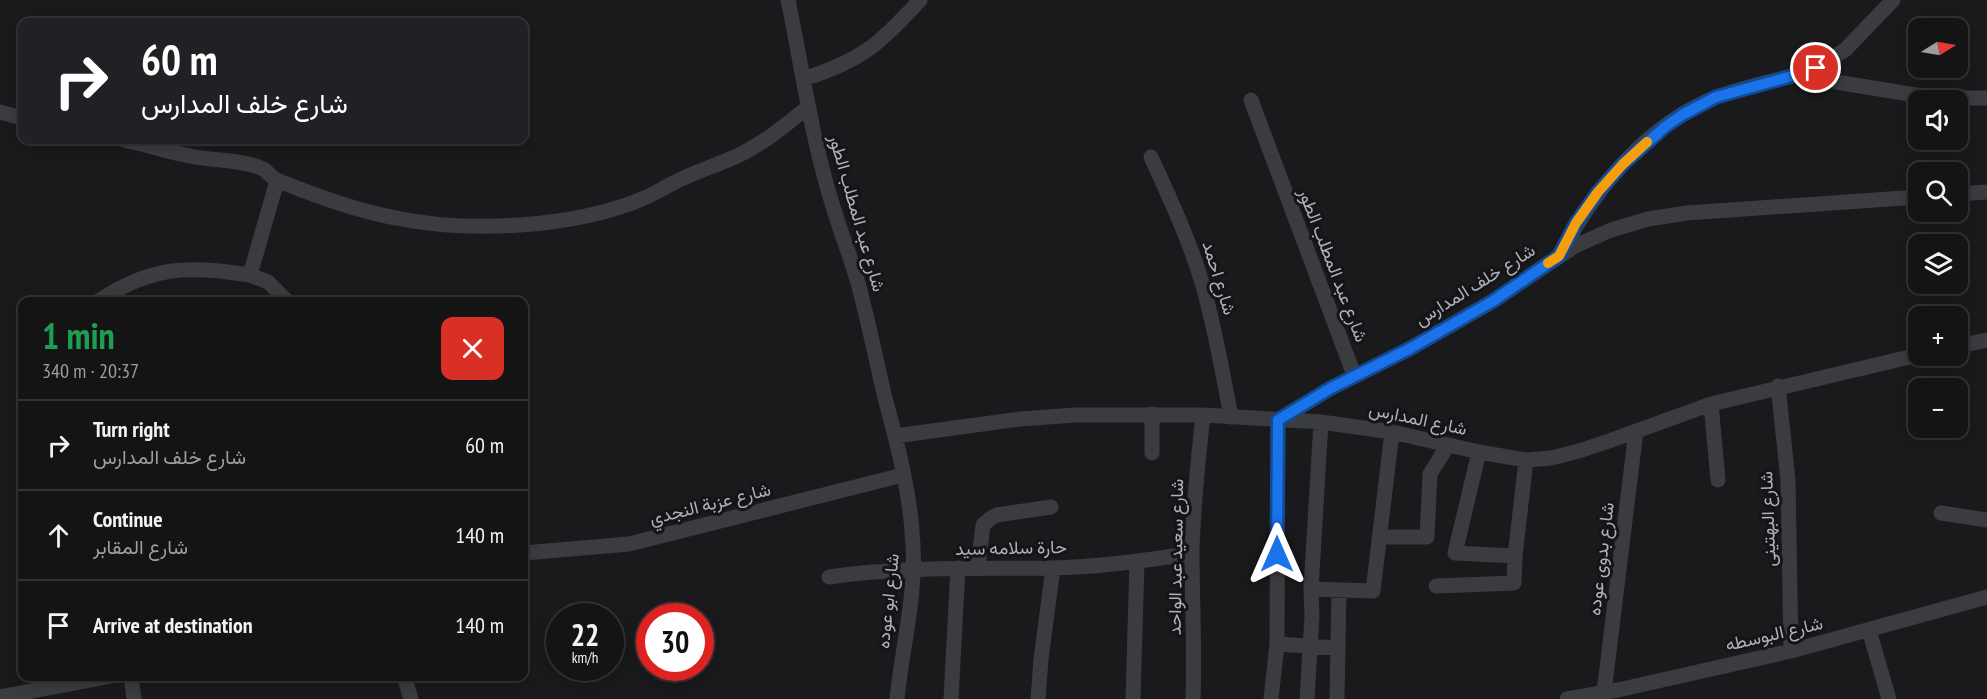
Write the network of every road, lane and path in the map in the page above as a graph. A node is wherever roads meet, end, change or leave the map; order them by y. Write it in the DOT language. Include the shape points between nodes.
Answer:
graph roads {
  1 [pos="788,0"];
  2 [pos="920,0"];
  3 [pos="1893,0"];
  4 [pos="1828,61"];
  5 [pos="803,79"];
  6 [pos="1987,98"];
  7 [pos="1251,100"];
  8 [pos="808,107"];
  9 [pos="0,112"];
  10 [pos="18,117"];
  11 [pos="140,144"];
  12 [pos="1151,157"];
  13 [pos="277,181"];
  14 [pos="1987,192"];
  15 [pos="1968,193"];
  16 [pos="1908,198"];
  17 [pos="1559,256"];
  18 [pos="250,275"];
  19 [pos="104,297"];
  20 [pos="283,297"];
  21 [pos="1987,340"];
  22 [pos="1968,344"];
  23 [pos="1908,357"];
  24 [pos="1354,375"];
  25 [pos="1778,386"];
  26 [pos="1711,404"];
  27 [pos="1152,414"];
  28 [pos="1203,415"];
  29 [pos="1231,417"];
  30 [pos="1278,420"];
  31 [pos="1321,422"];
  32 [pos="1636,431"];
  33 [pos="1392,432"];
  34 [pos="895,436"];
  35 [pos="1448,445"];
  36 [pos="1479,452"];
  37 [pos="1152,453"];
  38 [pos="1526,460"];
  39 [pos="903,475"];
  40 [pos="1718,480"];
  41 [pos="1051,507"];
  42 [pos="1941,513"];
  43 [pos="1987,519"];
  44 [pos="1379,537"];
  45 [pos="528,553"];
  46 [pos="1192,553"];
  47 [pos="1515,556"];
  48 [pos="1137,562"];
  49 [pos="1053,567"];
  50 [pos="914,568"];
  51 [pos="958,568"];
  52 [pos="978,568"];
  53 [pos="829,577"];
  54 [pos="1436,586"];
  55 [pos="1311,590"];
  56 [pos="1339,590"];
  57 [pos="1987,597"];
  58 [pos="1869,630"];
  59 [pos="1277,644"];
  60 [pos="1311,646"];
  61 [pos="1337,648"];
  62 [pos="1791,651"];
  63 [pos="73,681"];
  64 [pos="132,681"];
  65 [pos="406,681"];
  66 [pos="1614,694"];
  67 [pos="0,697"];
  68 [pos="134,699"];
  69 [pos="411,699"];
  70 [pos="897,699"];
  71 [pos="951,699"];
  72 [pos="1038,699"];
  73 [pos="1132,699"];
  74 [pos="1193,699"];
  75 [pos="1270,699"];
  76 [pos="1307,699"];
  77 [pos="1337,699"];
  78 [pos="1568,699"];
  79 [pos="1889,699"];
  1 -- 5 [label="street, شارع عبد المطلب الطور"];
  2 -- 5 [label="street" via="875,46 853,60"];
  3 -- 4 [label="street" via="1852,43"];
  4 -- 6 [label="street" via="1831,78 1836,82 1934,98"];
  4 -- 17 [label="street" via="1803,73 1716,97 1666,126 1598,192"];
  5 -- 8 [label="street, شارع عبد المطلب الطور"];
  7 -- 24 [label="street, شارع عبد المطلب الطور"];
  8 -- 13 [label="street" via="746,152 642,199 569,220 474,226 428,223 394,218"];
  8 -- 34 [label="street, شارع عبد المطلب الطور" via="830,199 858,284"];
  9 -- 10 [label="street"];
  11 -- 13 [label="street" via="262,168"];
  12 -- 29 [label="street, شارع احمد" via="1202,284"];
  13 -- 18 [label="street"];
  14 -- 15 [label="street"];
  16 -- 17 [label="street, شارع خلف المدارس" via="1648,219 1611,230"];
  17 -- 24 [label="street, شارع خلف المدارس" via="1493,301"];
  18 -- 19 [label="street" via="213,269 172,270 142,277"];
  18 -- 20 [label="street" via="268,282"];
  21 -- 22 [label="street"];
  23 -- 25 [label="street, شارع المدارس"];
  24 -- 30 [label="street, شارع خلف المدارس"];
  25 -- 26 [label="street, شارع المدارس"];
  25 -- 62 [label="street, شارع البهتينى" via="1788,480"];
  26 -- 32 [label="street, شارع المدارس"];
  26 -- 40 [label="street"];
  27 -- 28 [label="street, شارع المدارس"];
  27 -- 34 [label="street, شارع المدارس" via="1020,419"];
  27 -- 37 [label="street"];
  28 -- 29 [label="street, شارع المدارس"];
  28 -- 46 [label="street, شارع سعيد عبد الواحد"];
  29 -- 30 [label="street, شارع المدارس"];
  30 -- 31 [label="street, شارع المدارس"];
  30 -- 59 [label="street"];
  31 -- 33 [label="street, شارع المدارس"];
  31 -- 55 [label="street"];
  32 -- 38 [label="street, شارع المدارس" via="1579,451"];
  32 -- 66 [label="street, شارع بدوى عوده"];
  33 -- 35 [label="street, شارع المدارس"];
  33 -- 44 [label="street"];
  34 -- 39 [label="street, شارع ابو عوده"];
  35 -- 36 [label="street, شارع المدارس"];
  35 -- 44 [label="street" via="1430,474 1427,537"];
  36 -- 38 [label="street, شارع المدارس"];
  36 -- 47 [label="street" via="1455,553"];
  38 -- 47 [label="street"];
  39 -- 45 [label="street, شارع عزبة النجدي" via="630,544"];
  39 -- 50 [label="street, شارع ابو عوده" via="912,525"];
  41 -- 52 [label="street" via="991,518 983,525"];
  42 -- 43 [label="street"];
  44 -- 56 [label="street" via="1373,591"];
  46 -- 48 [label="street, حارة سلامه سيد"];
  46 -- 74 [label="street, شارع سعيد عبد الواحد"];
  47 -- 54 [label="street" via="1514,583"];
  48 -- 49 [label="street, حارة سلامه سيد"];
  48 -- 73 [label="street"];
  49 -- 52 [label="street, حارة سلامه سيد"];
  49 -- 72 [label="street"];
  50 -- 51 [label="street, حارة سلامه سيد"];
  50 -- 53 [label="street, حارة سلامه سيد"];
  50 -- 70 [label="street, شارع ابو عوده"];
  51 -- 52 [label="street, حارة سلامه سيد"];
  51 -- 71 [label="street"];
  55 -- 56 [label="street"];
  55 -- 60 [label="street"];
  56 -- 61 [label="street"];
  57 -- 58 [label="street, شارع البوسطه"];
  58 -- 62 [label="street, شارع البوسطه"];
  58 -- 79 [label="street"];
  59 -- 60 [label="street"];
  59 -- 75 [label="street"];
  60 -- 61 [label="street"];
  60 -- 76 [label="street"];
  61 -- 77 [label="street"];
  62 -- 66 [label="street, شارع البوسطه"];
  63 -- 67 [label="street"];
  64 -- 68 [label="street"];
  65 -- 69 [label="street"];
  66 -- 78 [label="street, شارع البوسطه"];
}
